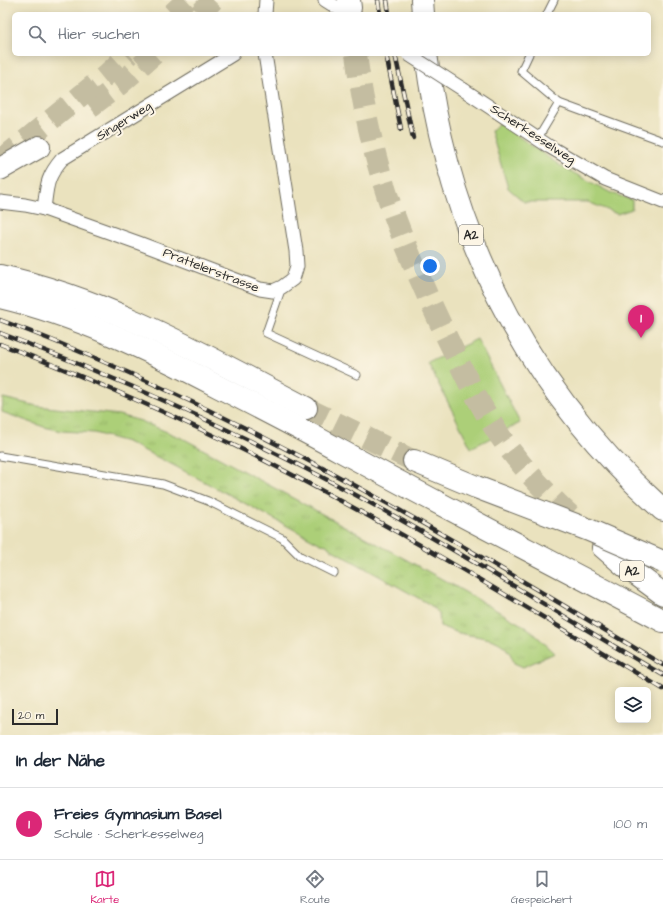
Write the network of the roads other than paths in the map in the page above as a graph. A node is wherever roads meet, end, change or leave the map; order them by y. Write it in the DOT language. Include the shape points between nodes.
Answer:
graph roads {
  1 [pos="266,0"];
  2 [pos="325,0"];
  3 [pos="422,0"];
  4 [pos="554,0"];
  5 [pos="349,7"];
  6 [pos="265,12"];
  7 [pos="423,12"];
  8 [pos="548,12"];
  9 [pos="230,56"];
  10 [pos="265,56"];
  11 [pos="411,56"];
  12 [pos="426,56"];
  13 [pos="528,56"];
  14 [pos="559,103"];
  15 [pos="538,138"];
  16 [pos="663,141"];
  17 [pos="39,147"];
  18 [pos="0,169"];
  19 [pos="0,202"];
  20 [pos="663,202"];
  21 [pos="44,209"];
  22 [pos="0,276"];
  23 [pos="282,287"];
  24 [pos="0,297"];
  25 [pos="357,375"];
  26 [pos="306,408"];
  27 [pos="0,456"];
  28 [pos="414,461"];
  29 [pos="663,510"];
  30 [pos="603,547"];
  31 [pos="663,562"];
  32 [pos="334,573"];
  33 [pos="663,594"];
  34 [pos="663,621"];
  1 -- 6 [label="street"];
  2 -- 5 [label="street"];
  3 -- 7 [label="highway"];
  4 -- 8 [label="lane"];
  9 -- 21 [label="street, Singerweg" via="62,159 48,178"];
  10 -- 23 [label="street" via="296,251 297,266 293,279"];
  11 -- 15 [label="street, Scherkesselweg, bridge"];
  12 -- 29 [label="highway, A2" via="438,131 449,171 476,250 493,288 534,360 561,399 621,471"];
  13 -- 14 [label="lane" via="522,71"];
  14 -- 15 [label="lane"];
  14 -- 16 [label="lane"];
  15 -- 20 [label="street, Scherkesselweg" via="605,179"];
  17 -- 18 [label="highway"];
  19 -- 21 [label="street, Prattelerstrasse"];
  21 -- 23 [label="street, Prattelerstrasse" via="247,285 273,291"];
  22 -- 26 [label="highway" via="69,296 137,323"];
  23 -- 25 [label="lane" via="266,333"];
  24 -- 34 [label="highway" via="41,308 152,352"];
  27 -- 32 [label="lane" via="163,484 208,501 282,538 300,556"];
  28 -- 31 [label="highway, bridge"];
  30 -- 33 [label="highway, A2"];
}
